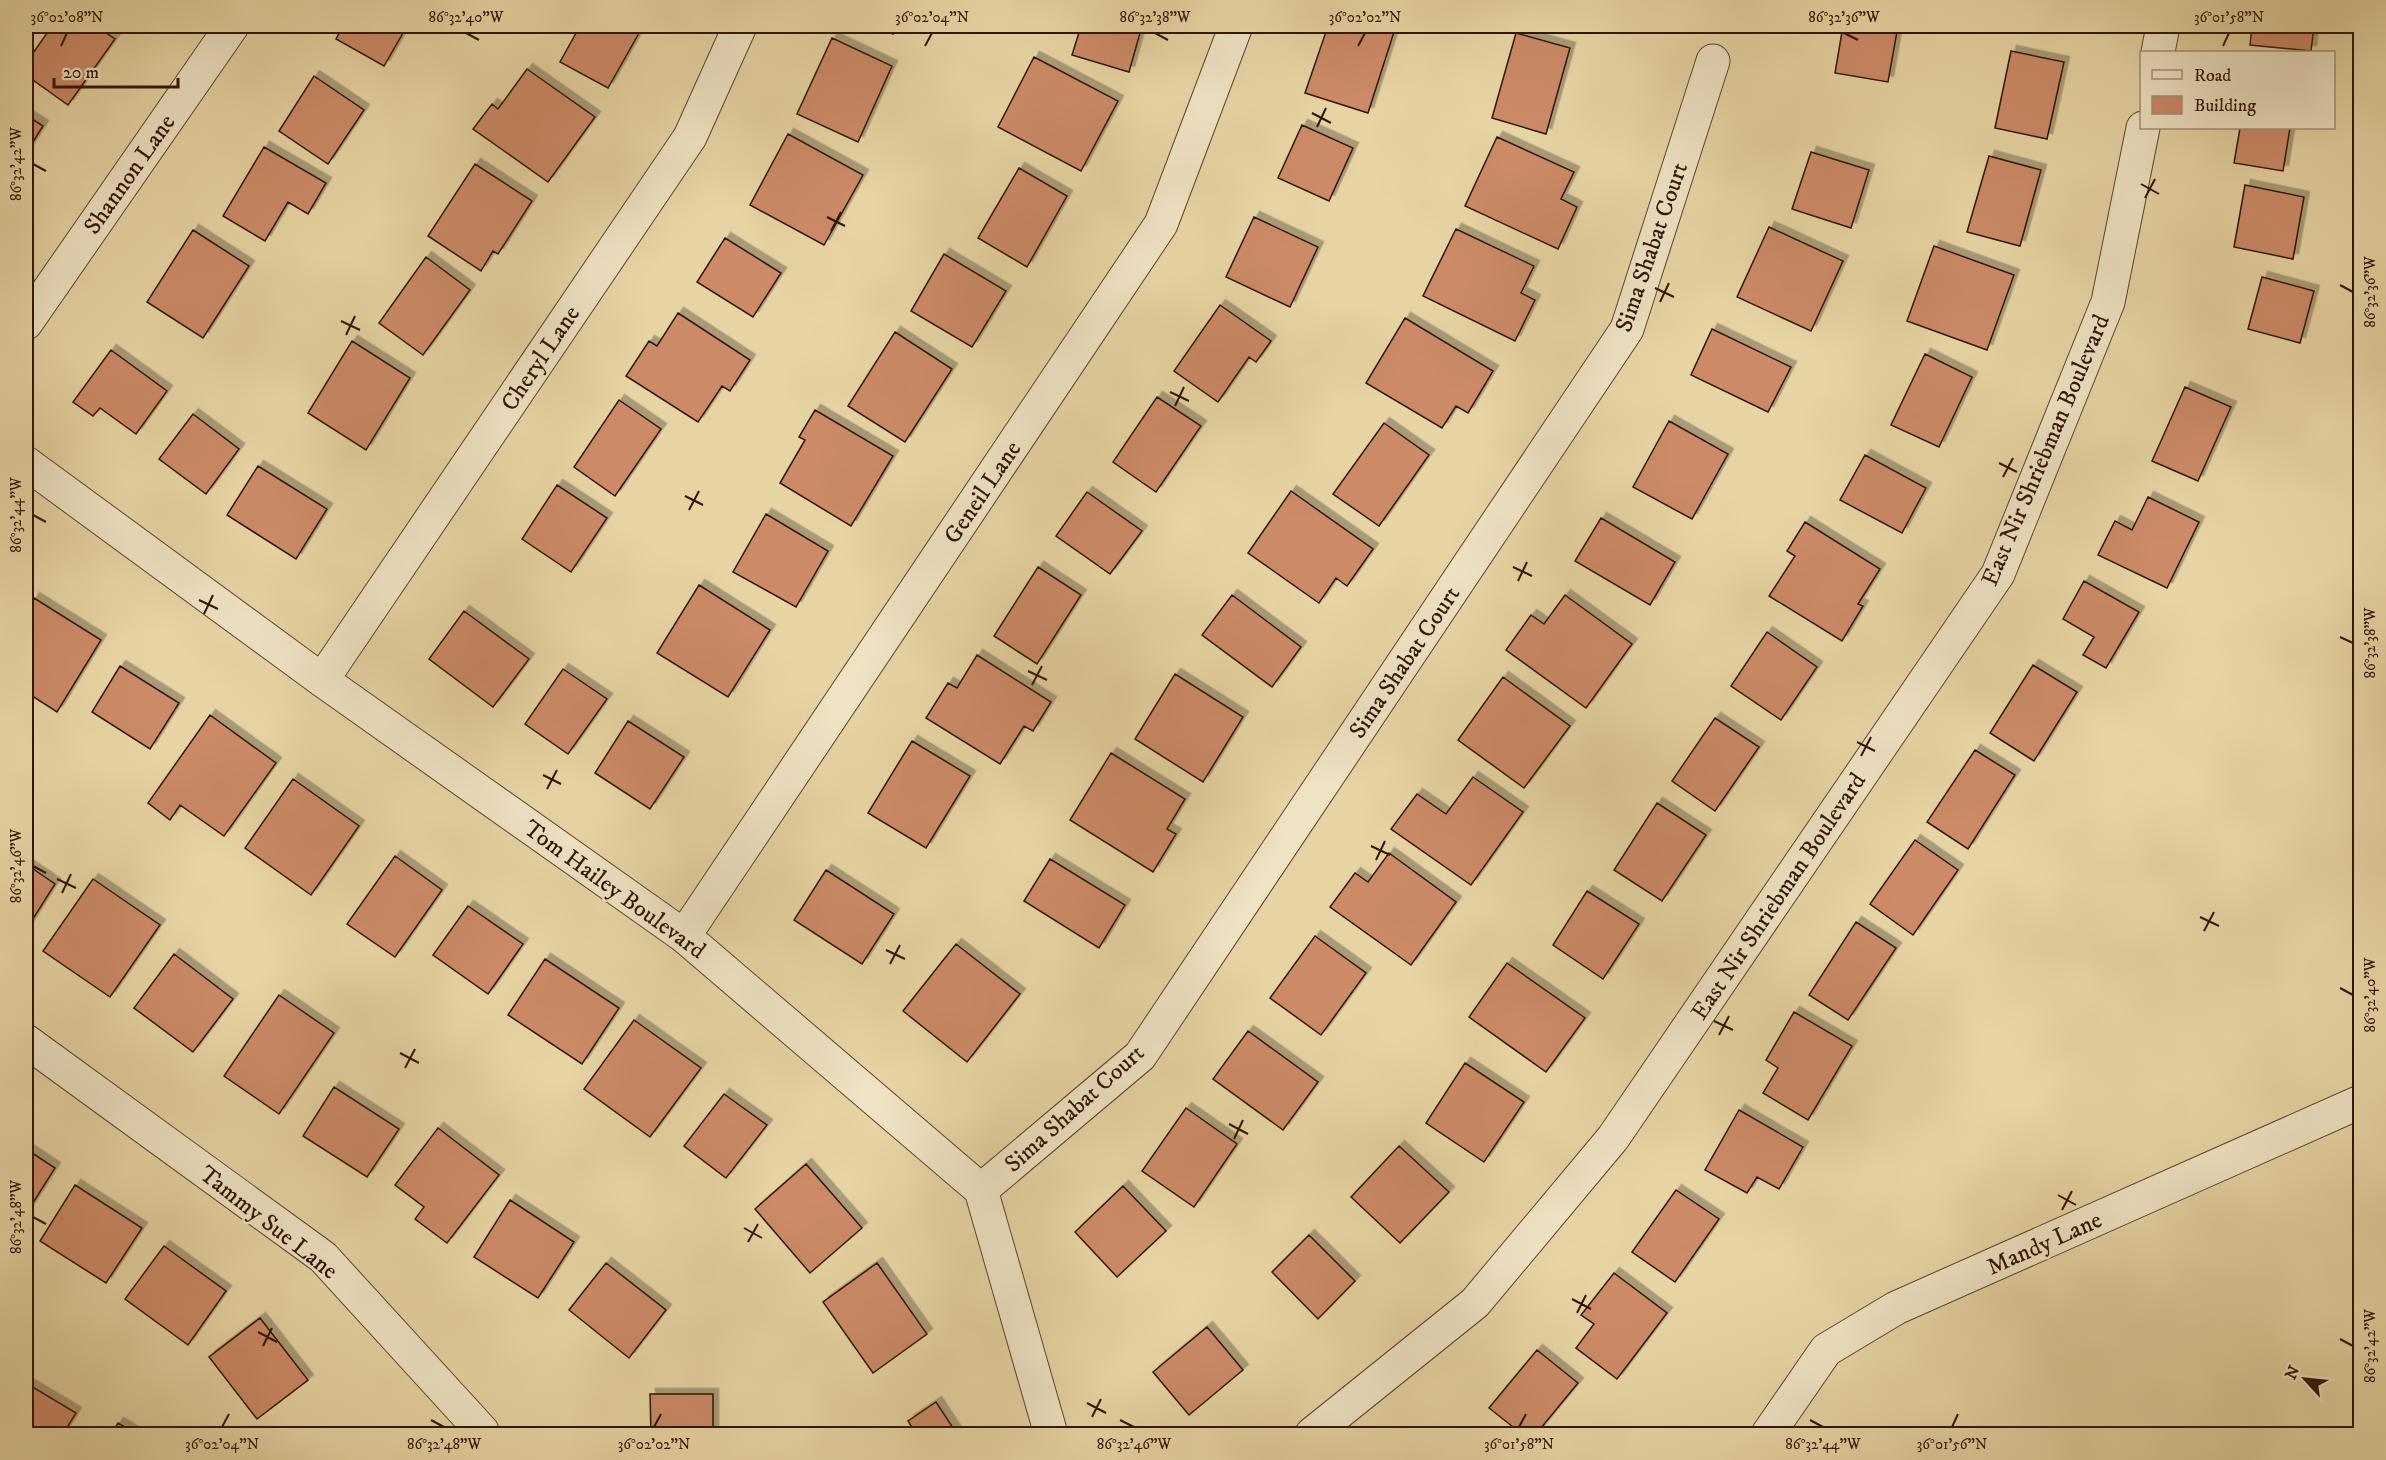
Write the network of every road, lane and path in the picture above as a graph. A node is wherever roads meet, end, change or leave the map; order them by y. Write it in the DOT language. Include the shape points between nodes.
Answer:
graph roads {
  1 [pos="232,26"];
  2 [pos="740,26"];
  3 [pos="1236,26"];
  4 [pos="2163,26"];
  5 [pos="2158,51"];
  6 [pos="1713,61"];
  7 [pos="2143,129"];
  8 [pos="26,323"];
  9 [pos="26,463"];
  10 [pos="322,680"];
  11 [pos="684,936"];
  12 [pos="26,1041"];
  13 [pos="2361,1102"];
  14 [pos="981,1190"];
  15 [pos="480,1434"];
  16 [pos="1051,1434"];
  17 [pos="1312,1434"];
  18 [pos="1768,1434"];
  1 -- 8 [label="street, Shannon Lane"];
  2 -- 10 [label="street, Cheryl Lane" via="690,137"];
  3 -- 11 [label="street, Geneil Lane" via="1161,224"];
  4 -- 5 [label="street"];
  6 -- 14 [label="street, Sima Shabat Court" via="1628,329 1140,1056"];
  7 -- 17 [label="street, East Nir Shriebman Boulevard" via="2108,302 1998,574 1613,1138 1475,1303"];
  9 -- 10 [label="street, Tom Hailey Boulevard"];
  10 -- 11 [label="street, Tom Hailey Boulevard"];
  11 -- 14 [label="street, Tom Hailey Boulevard"];
  12 -- 15 [label="street, Tammy Sue Lane" via="323,1257 482,1431"];
  13 -- 18 [label="street, Mandy Lane" via="1896,1308 1826,1350"];
  14 -- 16 [label="street"];
}
